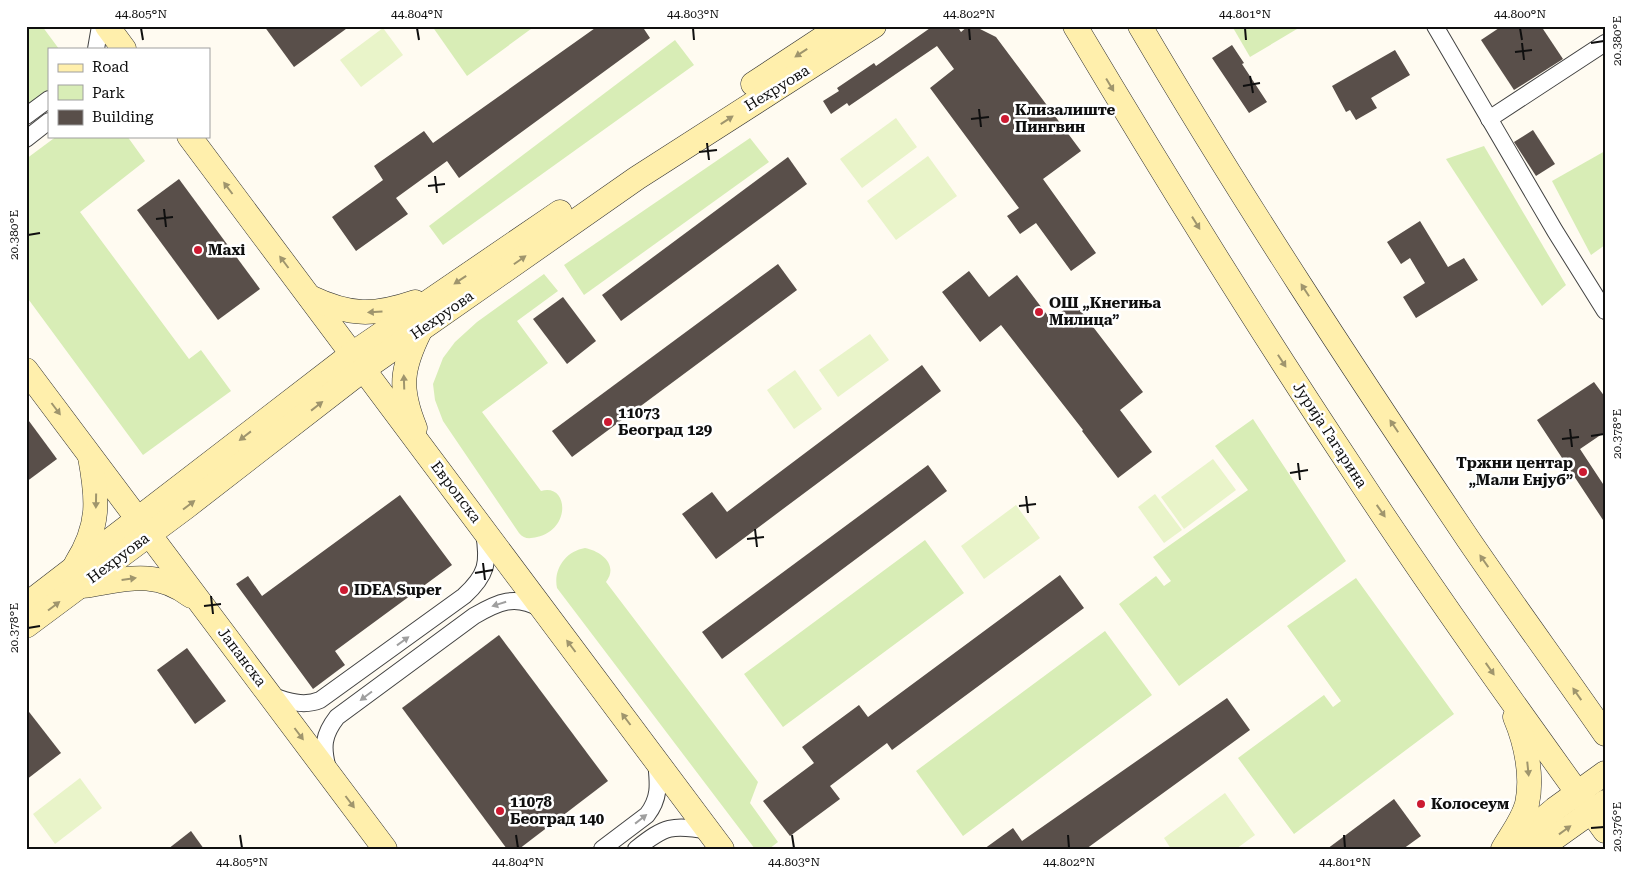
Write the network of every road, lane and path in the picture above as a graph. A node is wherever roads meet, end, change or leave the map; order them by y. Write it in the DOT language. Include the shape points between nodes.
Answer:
graph roads {
  1 [pos="100,26"];
  2 [pos="107,26"];
  3 [pos="841,26"];
  4 [pos="874,26"];
  5 [pos="1066,26"];
  6 [pos="1140,26"];
  7 [pos="1435,26"];
  8 [pos="1080,35"];
  9 [pos="1605,43"];
  10 [pos="96,48"];
  11 [pos="123,48"];
  12 [pos="48,100"];
  13 [pos="26,116"];
  14 [pos="1489,119"];
  15 [pos="48,122"];
  16 [pos="26,138"];
  17 [pos="191,138"];
  18 [pos="438,295"];
  19 [pos="310,297"];
  20 [pos="1605,311"];
  21 [pos="421,330"];
  22 [pos="358,362"];
  23 [pos="26,370"];
  24 [pos="422,446"];
  25 [pos="89,453"];
  26 [pos="144,527"];
  27 [pos="483,527"];
  28 [pos="76,579"];
  29 [pos="201,603"];
  30 [pos="26,605"];
  31 [pos="545,611"];
  32 [pos="26,626"];
  33 [pos="1504,690"];
  34 [pos="270,695"];
  35 [pos="1605,734"];
  36 [pos="655,757"];
  37 [pos="1605,773"];
  38 [pos="330,775"];
  39 [pos="1577,792"];
  40 [pos="1598,807"];
  41 [pos="1605,831"];
  42 [pos="716,840"];
  43 [pos="385,849"];
  44 [pos="602,849"];
  45 [pos="636,849"];
  46 [pos="1503,849"];
  47 [pos="1508,849"];
  48 [pos="1539,849"];
  1 -- 10 [label="street"];
  2 -- 11 [label="street"];
  3 -- 18 [label="street, Нехруова, one-way"];
  21 -- 4 [label="street, Нехруова, one-way" via="637,178"];
  5 -- 8 [label="street, Јурија Гагарина"];
  35 -- 6 [label="street, one-way" via="1376,400"];
  7 -- 14 [label="street"];
  8 -- 33 [label="street, Јурија Гагарина, one-way" via="1356,475"];
  9 -- 14 [label="street"];
  12 -- 13 [label="street"];
  14 -- 20 [label="street"];
  15 -- 16 [label="street"];
  19 -- 17 [label="street, Европска, one-way"];
  18 -- 19 [label="street, one-way" via="398,308 360,313 337,309"];
  18 -- 22 [label="street, Нехруова"];
  19 -- 22 [label="street, Европска"];
  21 -- 22 [label="street, Нехруова"];
  24 -- 21 [label="street, one-way" via="404,393 404,373"];
  22 -- 24 [label="street, Европска"];
  22 -- 26 [label="street, Нехруова"];
  23 -- 25 [label="street, Јапанска, one-way"];
  24 -- 27 [label="street, Европска"];
  25 -- 26 [label="street, Јапанска"];
  25 -- 28 [label="street, one-way" via="96,512"];
  26 -- 28 [label="street, Нехруова"];
  26 -- 29 [label="street, Јапанска"];
  27 -- 31 [label="street, Европска"];
  34 -- 27 [label="street, one-way" via="303,704 320,700 464,596 478,582 486,566"];
  28 -- 29 [label="street, one-way" via="143,577 161,580 179,586"];
  28 -- 30 [label="street, Нехруова"];
  32 -- 28 [label="street, Нехруова, one-way"];
  29 -- 34 [label="street, Јапанска"];
  36 -- 31 [label="street, Европска, one-way"];
  31 -- 38 [label="street, one-way" via="518,600 486,609 338,717 325,739 324,750"];
  33 -- 39 [label="street, Јурија Гагарина"];
  33 -- 46 [label="street, one-way" via="1525,748 1529,789 1526,806"];
  34 -- 38 [label="street, Јапанска, one-way"];
  36 -- 42 [label="street, Европска"];
  44 -- 36 [label="street, one-way" via="652,808 658,794"];
  37 -- 39 [label="street"];
  38 -- 43 [label="street, Јапанска, one-way"];
  39 -- 40 [label="street, Јурија Гагарина"];
  39 -- 47 [label="street"];
  40 -- 41 [label="street, Јурија Гагарина"];
  48 -- 40 [label="street, one-way"];
  42 -- 45 [label="street" via="686,827 674,827 659,832"];
}
